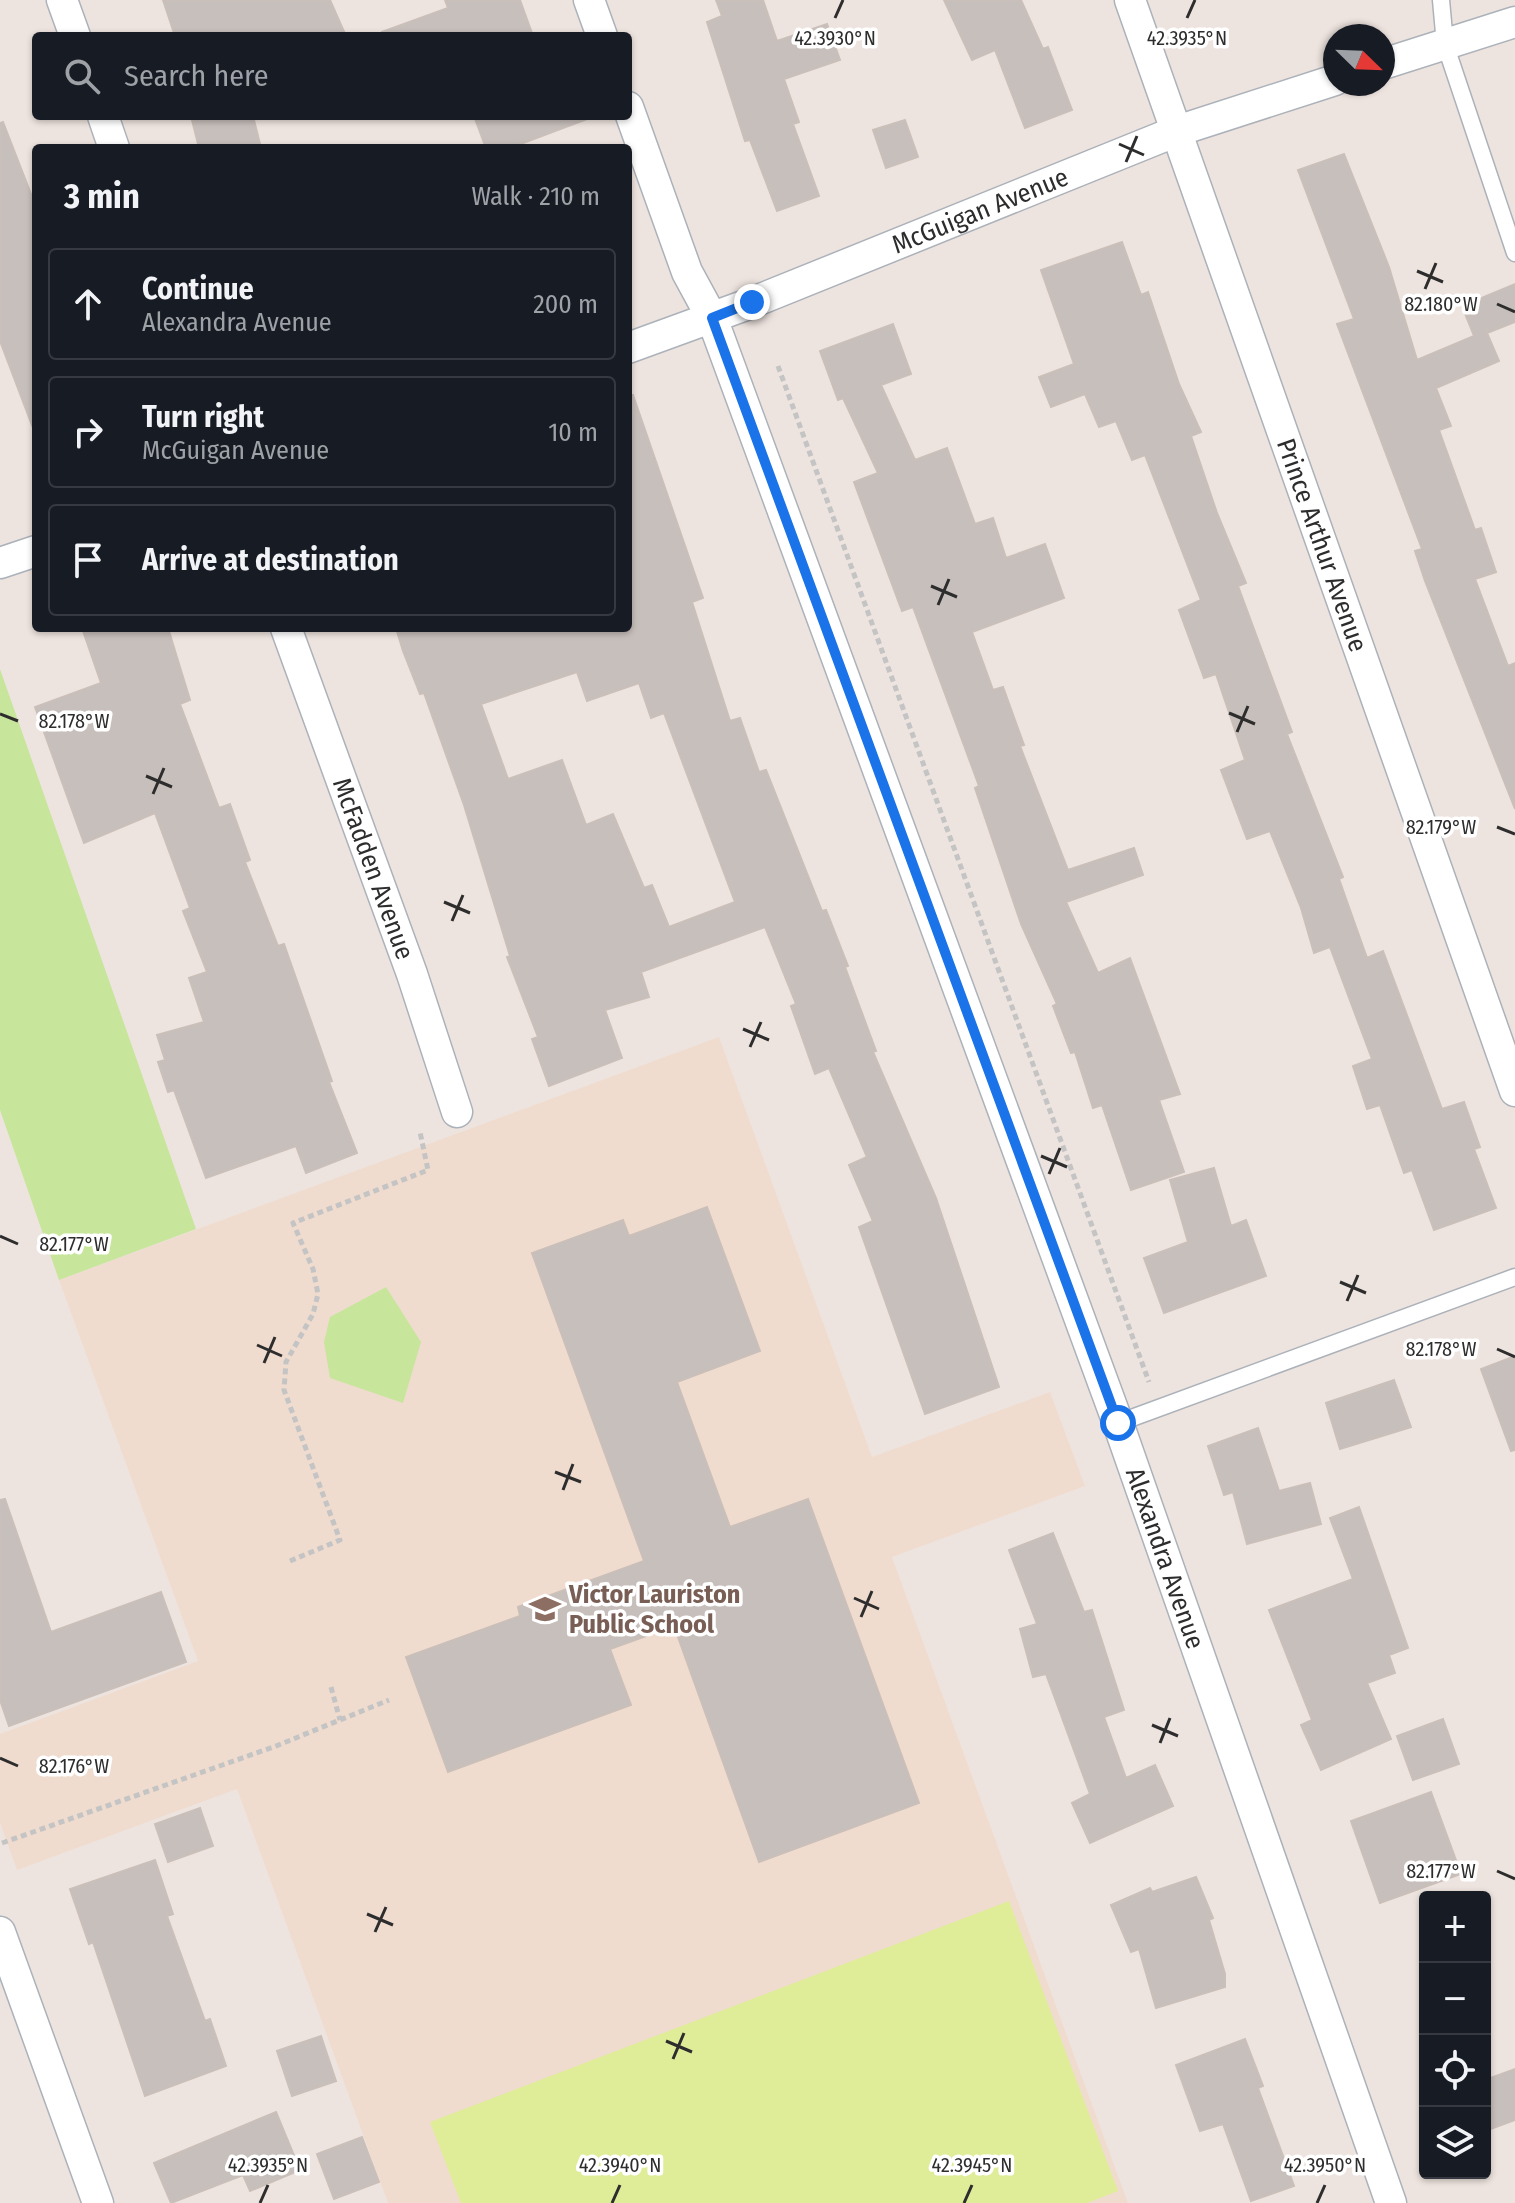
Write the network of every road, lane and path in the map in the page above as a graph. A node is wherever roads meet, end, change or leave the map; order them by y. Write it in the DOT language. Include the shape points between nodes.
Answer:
graph roads {
  1 [pos="62,0"];
  2 [pos="589,0"];
  3 [pos="1130,0"];
  4 [pos="1441,0"];
  5 [pos="1515,22"];
  6 [pos="74,32"];
  7 [pos="601,32"];
  8 [pos="1445,44"];
  9 [pos="1395,60"];
  10 [pos="1323,84"];
  11 [pos="632,118"];
  12 [pos="104,120"];
  13 [pos="1177,131"];
  14 [pos="113,144"];
  15 [pos="1515,253"];
  16 [pos="712,318"];
  17 [pos="632,347"];
  18 [pos="778,366"];
  19 [pos="32,552"];
  20 [pos="0,563"];
  21 [pos="287,632"];
  22 [pos="1515,1091"];
  23 [pos="457,1112"];
  24 [pos="420,1132"];
  25 [pos="1515,1277"];
  26 [pos="1149,1382"];
  27 [pos="1118,1423"];
  28 [pos="290,1561"];
  29 [pos="331,1687"];
  30 [pos="389,1700"];
  31 [pos="340,1720"];
  32 [pos="2,1843"];
  33 [pos="0,1932"];
  34 [pos="98,2203"];
  35 [pos="1391,2203"];
  1 -- 6 [label="street"];
  2 -- 7 [label="street"];
  3 -- 13 [label="street, Prince Arthur Avenue"];
  4 -- 8 [label="lane"];
  5 -- 8 [label="street"];
  8 -- 9 [label="street"];
  8 -- 15 [label="lane"];
  10 -- 13 [label="street, McGuigan Avenue"];
  11 -- 16 [label="street, Alexandra Avenue" via="687,272"];
  12 -- 14 [label="street"];
  13 -- 16 [label="street, McGuigan Avenue"];
  13 -- 22 [label="street, Prince Arthur Avenue"];
  16 -- 17 [label="street, McGuigan Avenue"];
  16 -- 27 [label="street, Alexandra Avenue"];
  18 -- 26 [label="path"];
  19 -- 20 [label="street"];
  21 -- 23 [label="street, McFadden Avenue"];
  24 -- 28 [label="path" via="428,1170 293,1223 318,1294 286,1362 284,1390 340,1540"];
  25 -- 27 [label="lane"];
  27 -- 35 [label="street, Alexandra Avenue"];
  29 -- 31 [label="path"];
  30 -- 31 [label="path"];
  31 -- 32 [label="path"];
  33 -- 34 [label="street"];
}
